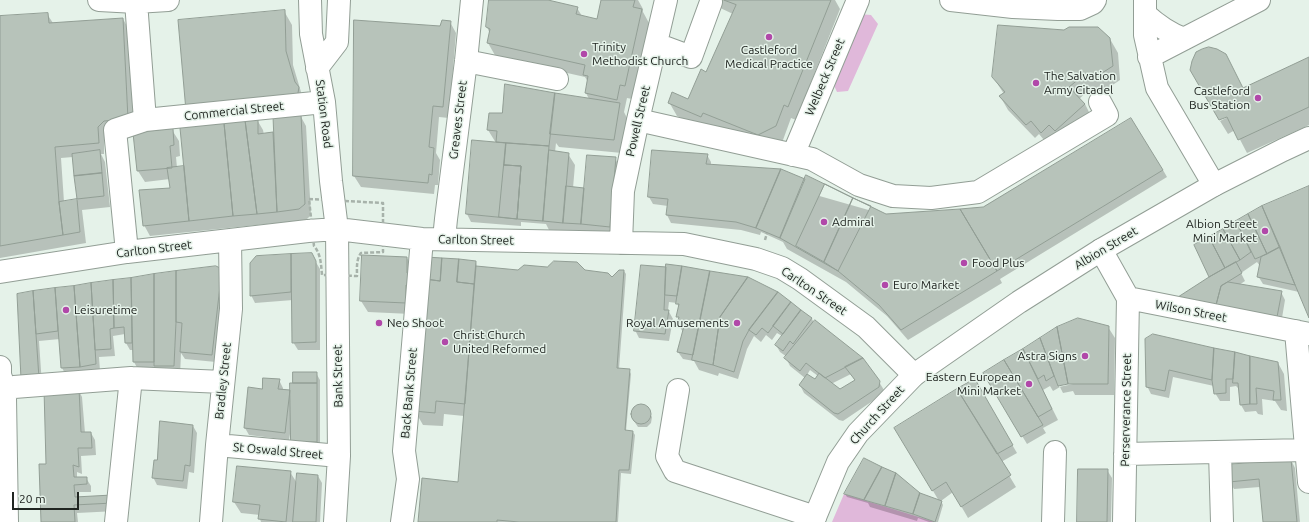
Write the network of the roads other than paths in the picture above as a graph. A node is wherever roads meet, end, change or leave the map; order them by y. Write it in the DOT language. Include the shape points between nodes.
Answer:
graph roads {
  1 [pos="100,0"];
  2 [pos="168,0"];
  3 [pos="310,0"];
  4 [pos="339,0"];
  5 [pos="472,0"];
  6 [pos="666,0"];
  7 [pos="858,0"];
  8 [pos="951,0"];
  9 [pos="1095,0"];
  10 [pos="1259,0"];
  11 [pos="136,2"];
  12 [pos="711,2"];
  13 [pos="1145,8"];
  14 [pos="1184,39"];
  15 [pos="656,44"];
  16 [pos="1149,57"];
  17 [pos="466,61"];
  18 [pos="317,68"];
  19 [pos="557,79"];
  20 [pos="324,102"];
  21 [pos="1100,102"];
  22 [pos="145,120"];
  23 [pos="638,120"];
  24 [pos="1309,138"];
  25 [pos="793,155"];
  26 [pos="1214,185"];
  27 [pos="337,229"];
  28 [pos="422,239"];
  29 [pos="444,239"];
  30 [pos="230,240"];
  31 [pos="621,243"];
  32 [pos="1101,250"];
  33 [pos="127,252"];
  34 [pos="0,272"];
  35 [pos="1128,298"];
  36 [pos="1303,333"];
  37 [pos="0,367"];
  38 [pos="914,375"];
  39 [pos="131,378"];
  40 [pos="223,382"];
  41 [pos="13,389"];
  42 [pos="678,390"];
  43 [pos="217,445"];
  44 [pos="1055,452"];
  45 [pos="1220,452"];
  46 [pos="1125,454"];
  47 [pos="339,456"];
  48 [pos="1308,467"];
  49 [pos="814,519"];
  50 [pos="7,522"];
  51 [pos="116,522"];
  52 [pos="211,522"];
  53 [pos="335,522"];
  54 [pos="402,522"];
  55 [pos="1053,522"];
  56 [pos="1124,522"];
  57 [pos="1222,522"];
  1 -- 11 [label="street"];
  2 -- 11 [label="street"];
  3 -- 18 [label="street, Station Road" via="311,34"];
  4 -- 18 [label="street" via="338,42"];
  5 -- 17 [label="street, Greaves Street"];
  6 -- 15 [label="street, Powell Street"];
  7 -- 25 [label="street, Welbeck Street"];
  8 -- 9 [label="street" via="1013,7 1080,9"];
  10 -- 14 [label="street"];
  11 -- 22 [label="street"];
  12 -- 15 [label="street" via="691,57"];
  13 -- 14 [label="street" via="1160,27"];
  13 -- 16 [label="street" via="1145,34"];
  14 -- 16 [label="street"];
  15 -- 23 [label="street, Powell Street"];
  16 -- 26 [label="street" via="1157,88"];
  17 -- 19 [label="street"];
  17 -- 29 [label="street, Greaves Street"];
  18 -- 20 [label="street, Station Road"];
  20 -- 22 [label="street, Commercial Street"];
  20 -- 27 [label="street, Station Road"];
  21 -- 25 [label="street" via="1107,115 978,192 931,198 893,196 859,185 812,159"];
  22 -- 33 [label="street, Commercial Street" via="115,130"];
  23 -- 25 [label="street"];
  23 -- 31 [label="street, Powell Street" via="623,191"];
  24 -- 26 [label="street, Albion Street"];
  26 -- 32 [label="street, Albion Street"];
  27 -- 28 [label="street, Carlton Street"];
  27 -- 30 [label="street, Carlton Street"];
  27 -- 47 [label="street, Bank Street"];
  28 -- 29 [label="street, Carlton Street"];
  28 -- 54 [label="street, Back Bank Street" via="404,451 408,479"];
  29 -- 31 [label="street, Carlton Street"];
  30 -- 33 [label="street, Carlton Street"];
  30 -- 40 [label="street, Bradley Street" via="231,309"];
  31 -- 38 [label="street, Carlton Street" via="684,244 756,259 782,268 866,327"];
  32 -- 35 [label="street"];
  32 -- 38 [label="street, Albion Street" via="1019,302"];
  33 -- 34 [label="street, Carlton Street"];
  35 -- 36 [label="street, Wilson Street"];
  35 -- 46 [label="street, Perserverance Street"];
  36 -- 48 [label="street"];
  37 -- 41 [label="street" via="0,374"];
  38 -- 49 [label="street, Church Street" via="854,439 838,462"];
  39 -- 40 [label="street"];
  39 -- 41 [label="street"];
  39 -- 51 [label="street"];
  40 -- 43 [label="street, Bradley Street"];
  41 -- 50 [label="street"];
  42 -- 49 [label="street" via="667,456 675,470"];
  43 -- 47 [label="street, St Oswald Street"];
  43 -- 52 [label="street, Bradley Street"];
  44 -- 55 [label="street"];
  45 -- 46 [label="street"];
  45 -- 48 [label="street"];
  45 -- 57 [label="street"];
  46 -- 56 [label="street, Perserverance Street"];
  47 -- 53 [label="street, Bank Street"];
}
